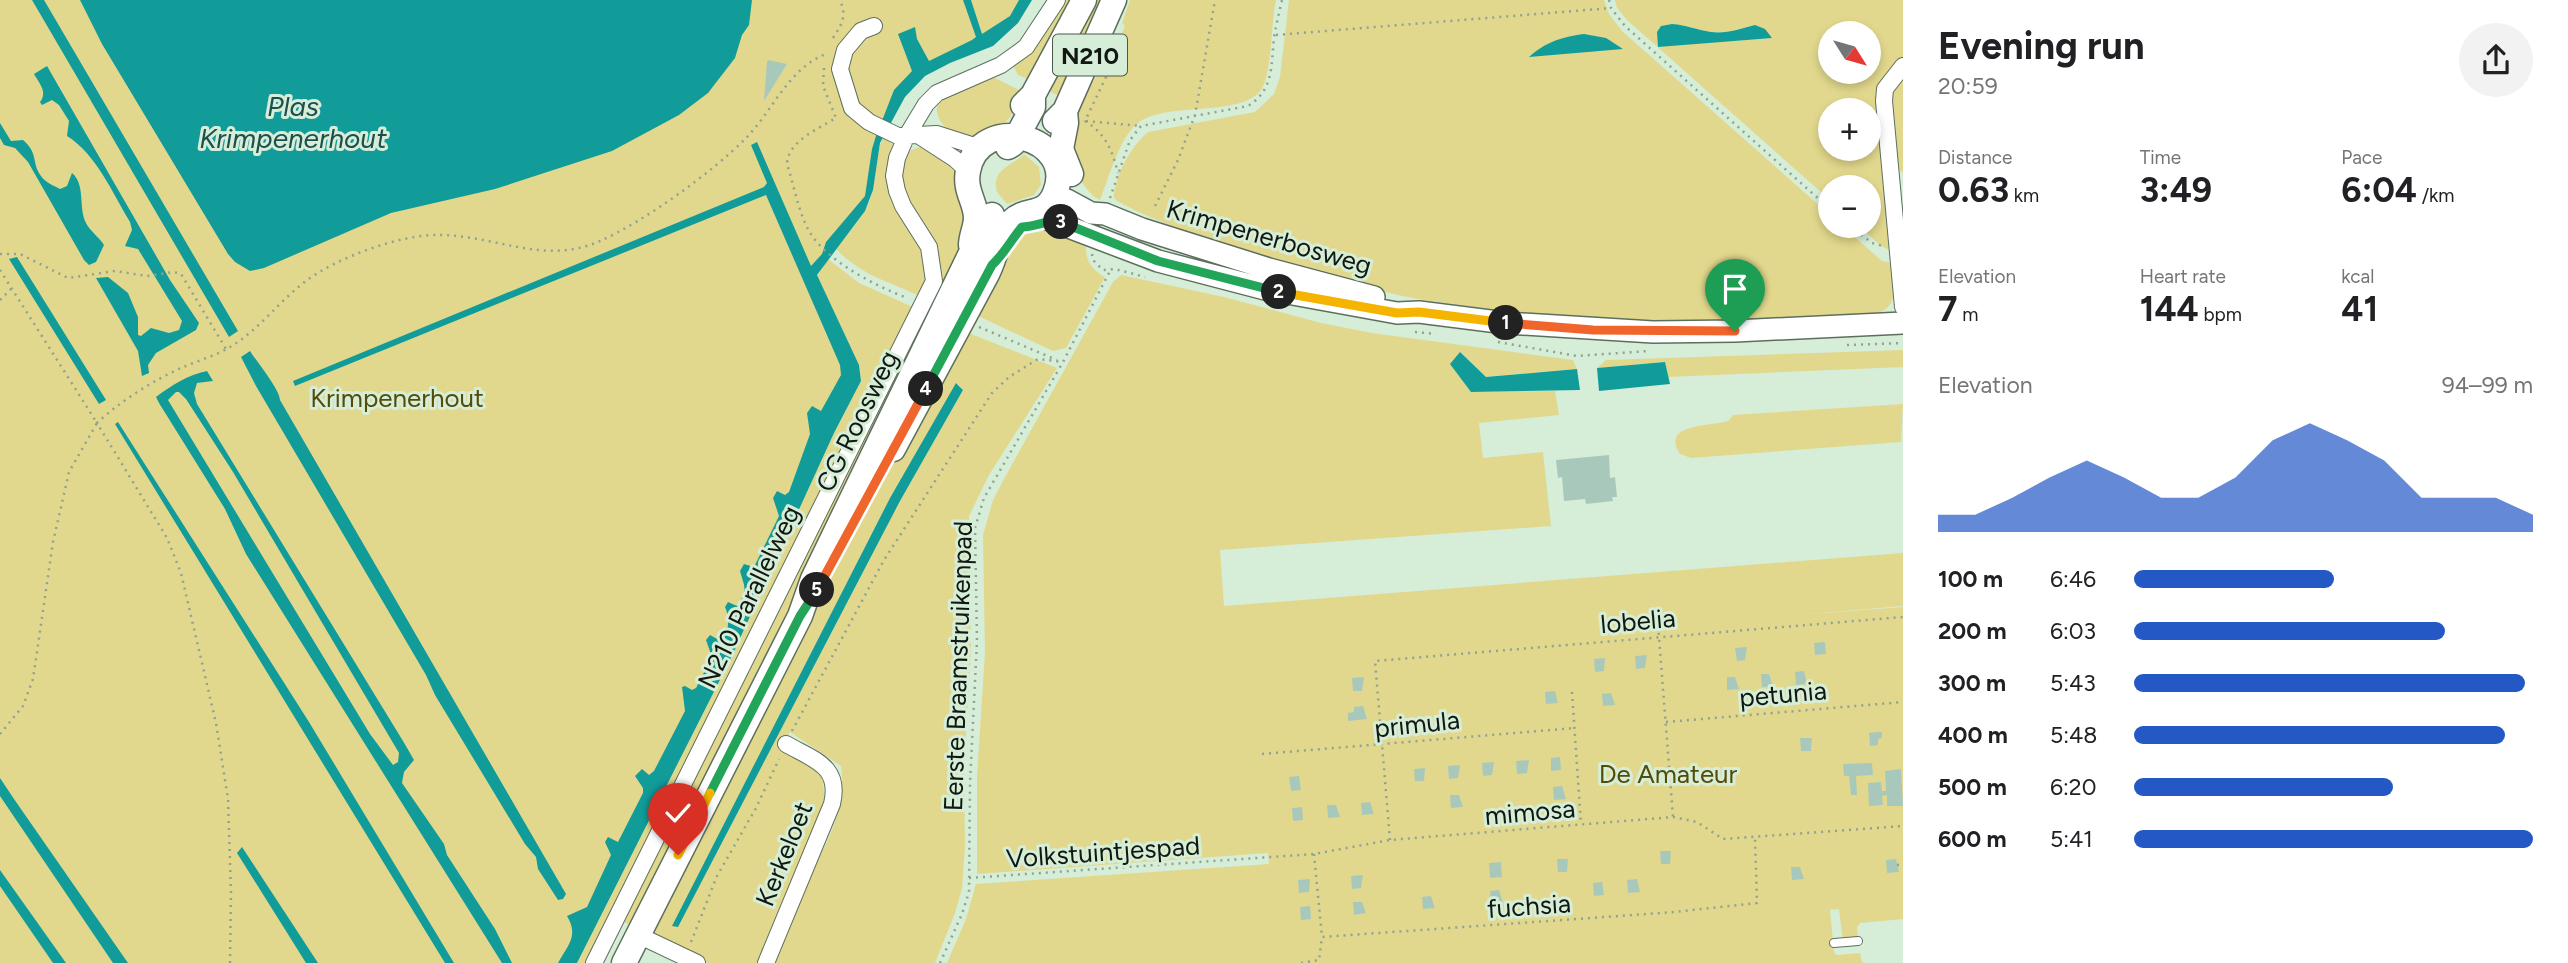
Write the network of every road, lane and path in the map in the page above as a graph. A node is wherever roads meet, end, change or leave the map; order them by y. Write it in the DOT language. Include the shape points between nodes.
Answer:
graph roads {
  1 [pos="840,0"];
  2 [pos="1057,0"];
  3 [pos="1084,0"];
  4 [pos="1114,0"];
  5 [pos="1214,0"];
  6 [pos="1282,0"];
  7 [pos="1609,0"];
  8 [pos="1611,8"];
  9 [pos="874,26"];
  10 [pos="1275,35"];
  11 [pos="831,43"];
  12 [pos="1103,64"];
  13 [pos="1903,66"];
  14 [pos="1075,116"];
  15 [pos="1195,116"];
  16 [pos="1141,125"];
  17 [pos="907,136"];
  18 [pos="1011,136"];
  19 [pos="981,148"];
  20 [pos="1052,148"];
  21 [pos="974,175"];
  22 [pos="1897,182"];
  23 [pos="1064,193"];
  24 [pos="1818,198"];
  25 [pos="1155,206"];
  26 [pos="999,220"];
  27 [pos="1050,220"];
  28 [pos="1866,238"];
  29 [pos="1898,251"];
  30 [pos="0,254"];
  31 [pos="981,259"];
  32 [pos="0,270"];
  33 [pos="1110,271"];
  34 [pos="11,289"];
  35 [pos="0,300"];
  36 [pos="917,302"];
  37 [pos="1903,307"];
  38 [pos="1419,312"];
  39 [pos="1903,323"];
  40 [pos="975,325"];
  41 [pos="226,349"];
  42 [pos="1063,362"];
  43 [pos="97,423"];
  44 [pos="1657,612"];
  45 [pos="1903,617"];
  46 [pos="1660,637"];
  47 [pos="1572,692"];
  48 [pos="1903,702"];
  49 [pos="1666,722"];
  50 [pos="1575,728"];
  51 [pos="0,734"];
  52 [pos="786,744"];
  53 [pos="1383,746"];
  54 [pos="1262,754"];
  55 [pos="1673,817"];
  56 [pos="1581,824"];
  57 [pos="1903,826"];
  58 [pos="1755,839"];
  59 [pos="1390,840"];
  60 [pos="1314,854"];
  61 [pos="1240,860"];
  62 [pos="1903,864"];
  63 [pos="1897,865"];
  64 [pos="969,878"];
  65 [pos="638,934"];
  66 [pos="1322,937"];
  67 [pos="1858,941"];
  68 [pos="1834,943"];
  69 [pos="691,960"];
  70 [pos="230,963"];
  71 [pos="594,963"];
  72 [pos="624,963"];
  73 [pos="766,963"];
  74 [pos="940,963"];
  75 [pos="1301,963"];
  1 -- 11 [label="path" via="844,20"];
  2 -- 17 [label="street, N210 Parallelweg" via="1026,47 1001,65 937,93"];
  3 -- 18 [label="main road, N210" via="1033,94 1024,102"];
  4 -- 14 [label="main road, N210"];
  5 -- 15 [label="path"];
  6 -- 10 [label="path"];
  7 -- 8 [label="path"];
  8 -- 10 [label="path"];
  8 -- 24 [label="path" via="1625,26"];
  9 -- 17 [label="street" via="850,41 840,69 852,108 869,122"];
  10 -- 15 [label="path" via="1271,78 1258,100"];
  12 -- 14 [label="path" via="1105,77"];
  13 -- 22 [label="street" via="1885,89 1884,101"];
  14 -- 16 [label="path"];
  14 -- 16 [label="path" via="1097,128 1112,148 1118,176 1130,140"];
  14 -- 20 [label="main road, N210"];
  15 -- 16 [label="path"];
  15 -- 25 [label="path"];
  17 -- 19 [label="street" via="937,134"];
  17 -- 21 [label="street" via="955,159"];
  17 -- 71 [label="street, N210 Parallelweg" via="894,176 902,206 929,247 934,281"];
  18 -- 19 [label="main road"];
  18 -- 20 [label="main road"];
  18 -- 21 [label="main road, N210" via="1013,144 995,153"];
  19 -- 21 [label="main road" via="970,162"];
  20 -- 23 [label="main road, N210" via="1071,175"];
  21 -- 26 [label="main road" via="969,196"];
  22 -- 29 [label="street"];
  23 -- 26 [label="main road" via="1046,207"];
  23 -- 27 [label="main road"];
  23 -- 38 [label="main road, Krimpenerbosweg" via="1091,213"];
  26 -- 27 [label="main road" via="1034,227"];
  26 -- 31 [label="main road, CG Roosweg"];
  26 -- 31 [label="main road, CG Roosweg" via="1004,254"];
  27 -- 38 [label="main road, Krimpenerbosweg" via="1158,261 1265,289 1397,313"];
  28 -- 29 [label="path"];
  29 -- 37 [label="street"];
  30 -- 41 [label="path" via="20,254 68,278 115,271 181,274"];
  31 -- 65 [label="main road, CG Roosweg" via="813,579 800,616"];
  32 -- 34 [label="path"];
  33 -- 42 [label="path, Eerste Braamstruikenpad"];
  34 -- 35 [label="path"];
  34 -- 43 [label="path"];
  36 -- 41 [label="path" via="879,287 834,257 807,228 787,156 800,140 836,118 822,86 826,54 798,71 768,114 732,152 637,221 601,241 560,252 440,235 379,246 320,271"];
  38 -- 39 [label="main road, Krimpenerbosweg" via="1506,323 1653,332"];
  40 -- 42 [label="path"];
  41 -- 43 [label="path" via="178,369 111,409"];
  42 -- 52 [label="path" via="1038,359 992,393 884,560"];
  42 -- 64 [label="path, Eerste Braamstruikenpad" via="984,498 975,528 977,641"];
  43 -- 51 [label="path" via="69,472 53,542 33,679 23,706"];
  43 -- 70 [label="path" via="167,538 181,573 216,723 228,799"];
  44 -- 46 [label="path"];
  45 -- 46 [label="path, lobelia"];
  46 -- 49 [label="path"];
  46 -- 53 [label="path, lobelia" via="1375,661"];
  47 -- 50 [label="path"];
  48 -- 49 [label="path, petunia"];
  49 -- 55 [label="path"];
  50 -- 53 [label="path, primula"];
  50 -- 56 [label="path"];
  52 -- 69 [label="path" via="717,876"];
  52 -- 73 [label="street, Kerkeloet" via="823,765 833,776 835,790"];
  53 -- 54 [label="path, primula"];
  53 -- 59 [label="path"];
  55 -- 56 [label="path, mimosa"];
  55 -- 58 [label="path, mimosa" via="1698,822 1723,839"];
  56 -- 59 [label="path, mimosa"];
  57 -- 58 [label="path, mimosa"];
  58 -- 66 [label="path, fuchsia" via="1757,903"];
  59 -- 60 [label="path, mimosa"];
  60 -- 61 [label="path, mimosa"];
  60 -- 66 [label="path"];
  61 -- 64 [label="path, Volkstuintjespad"];
  62 -- 63 [label="path"];
  64 -- 74 [label="path, Eerste Braamstruikenpad" via="962,914"];
  65 -- 69 [label="street"];
  65 -- 72 [label="main road, CG Roosweg"];
  66 -- 75 [label="path" via="1320,960"];
  67 -- 68 [label="lane"];
}
